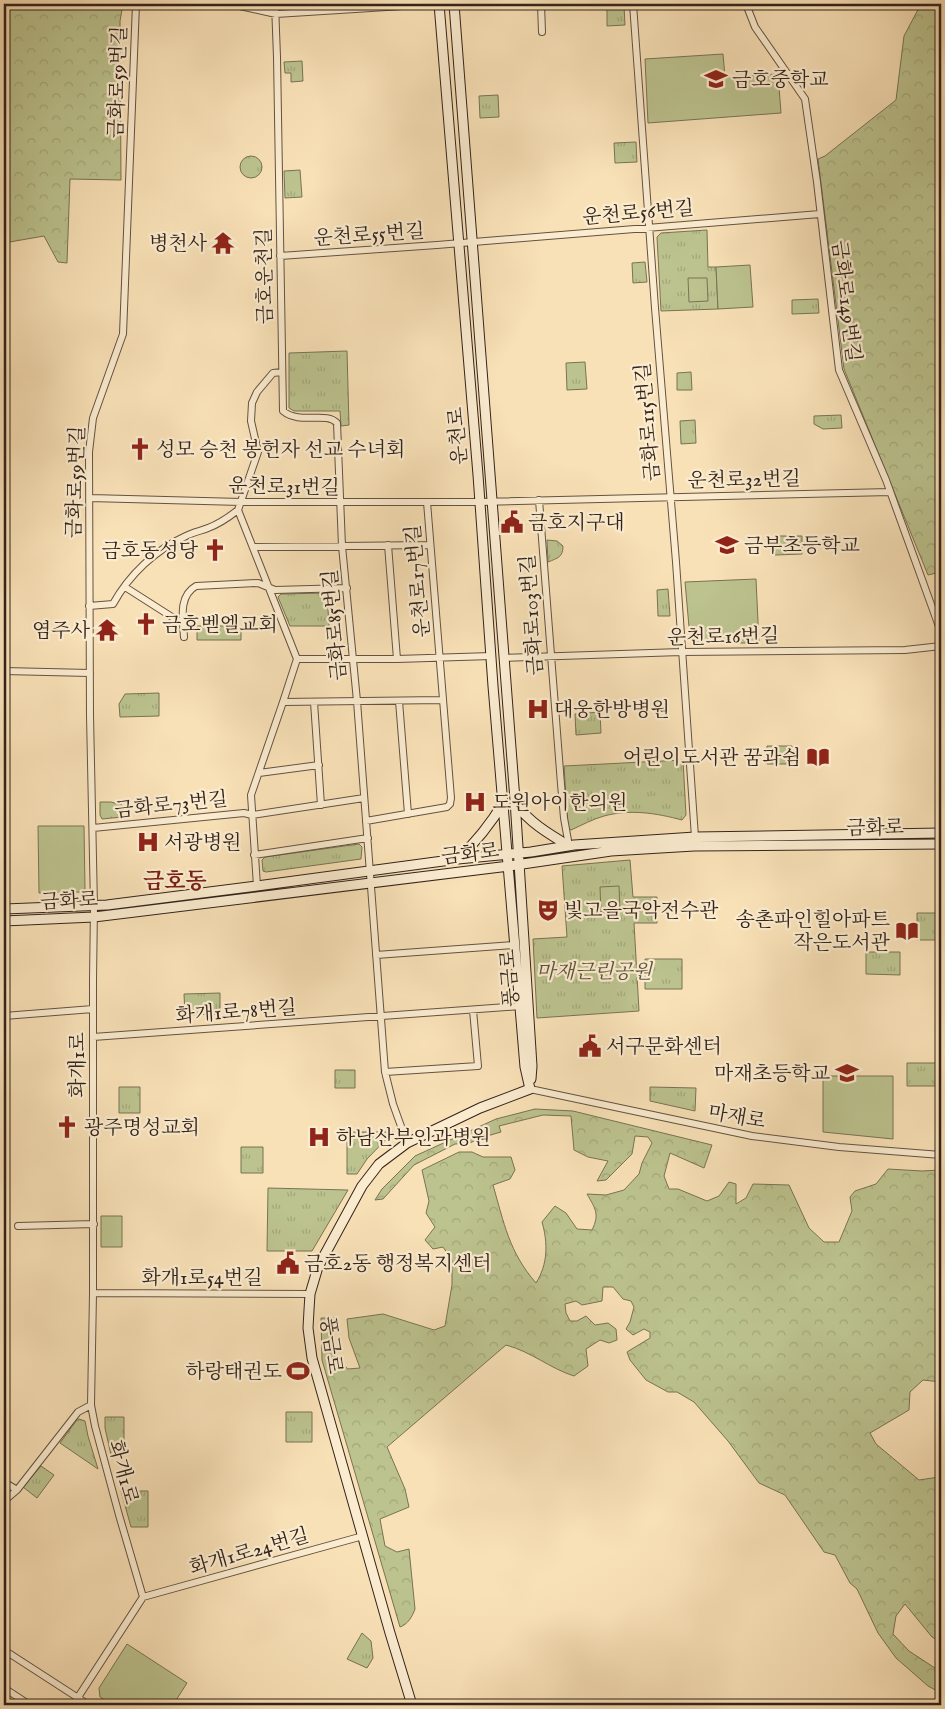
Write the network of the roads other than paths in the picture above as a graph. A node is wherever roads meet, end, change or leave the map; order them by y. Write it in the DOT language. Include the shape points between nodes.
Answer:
graph roads {
  1 [pos="136,4"];
  2 [pos="230,4"];
  3 [pos="275,4"];
  4 [pos="434,4"];
  5 [pos="439,4"];
  6 [pos="454,4"];
  7 [pos="541,4"];
  8 [pos="633,4"];
  9 [pos="746,4"];
  10 [pos="388,5"];
  11 [pos="276,14"];
  12 [pos="542,32"];
  13 [pos="820,214"];
  14 [pos="650,228"];
  15 [pos="473,242"];
  16 [pos="459,243"];
  17 [pos="280,256"];
  18 [pos="282,372"];
  19 [pos="890,492"];
  20 [pos="669,497"];
  21 [pos="90,498"];
  22 [pos="539,500"];
  23 [pos="492,501"];
  24 [pos="241,502"];
  25 [pos="427,502"];
  26 [pos="479,502"];
  27 [pos="341,503"];
  28 [pos="238,510"];
  29 [pos="388,545"];
  30 [pos="429,545"];
  31 [pos="342,546"];
  32 [pos="254,547"];
  33 [pos="125,587"];
  34 [pos="269,587"];
  35 [pos="347,588"];
  36 [pos="89,606"];
  37 [pos="183,624"];
  38 [pos="941,632"];
  39 [pos="184,637"];
  40 [pos="941,646"];
  41 [pos="681,652"];
  42 [pos="491,656"];
  43 [pos="551,656"];
  44 [pos="439,657"];
  45 [pos="504,658"];
  46 [pos="297,659"];
  47 [pos="353,659"];
  48 [pos="397,659"];
  49 [pos="4,671"];
  50 [pos="90,672"];
  51 [pos="442,700"];
  52 [pos="357,701"];
  53 [pos="399,701"];
  54 [pos="284,702"];
  55 [pos="314,702"];
  56 [pos="319,765"];
  57 [pos="260,773"];
  58 [pos="364,798"];
  59 [pos="503,803"];
  60 [pos="516,804"];
  61 [pos="321,805"];
  62 [pos="408,814"];
  63 [pos="252,815"];
  64 [pos="366,821"];
  65 [pos="93,828"];
  66 [pos="941,833"];
  67 [pos="695,837"];
  68 [pos="368,838"];
  69 [pos="941,844"];
  70 [pos="569,846"];
  71 [pos="518,853"];
  72 [pos="507,854"];
  73 [pos="254,855"];
  74 [pos="458,859"];
  75 [pos="519,864"];
  76 [pos="508,866"];
  77 [pos="370,870"];
  78 [pos="371,883"];
  79 [pos="257,886"];
  80 [pos="94,906"];
  81 [pos="4,909"];
  82 [pos="94,918"];
  83 [pos="4,921"];
  84 [pos="515,945"];
  85 [pos="376,955"];
  86 [pos="520,1006"];
  87 [pos="93,1009"];
  88 [pos="473,1010"];
  89 [pos="4,1016"];
  90 [pos="381,1016"];
  91 [pos="93,1037"];
  92 [pos="385,1072"];
  93 [pos="530,1089"];
  94 [pos="407,1143"];
  95 [pos="941,1155"];
  96 [pos="94,1224"];
  97 [pos="18,1226"];
  98 [pos="94,1293"];
  99 [pos="310,1294"];
  100 [pos="91,1405"];
  101 [pos="4,1482"];
  102 [pos="17,1490"];
  103 [pos="4,1501"];
  104 [pos="363,1536"];
  105 [pos="143,1597"];
  106 [pos="4,1650"];
  107 [pos="4,1688"];
  108 [pos="78,1698"];
  109 [pos="30,1705"];
  110 [pos="72,1705"];
  111 [pos="89,1705"];
  112 [pos="412,1705"];
  1 -- 21 [label="street, 금화로59번길" via="123,334 93,418 89,452"];
  2 -- 11 [label="street"];
  3 -- 11 [label="street, 금호운천길"];
  4 -- 10 [label="street"];
  5 -- 16 [label="main road, 운천로"];
  6 -- 15 [label="main road, 운천로"];
  7 -- 12 [label="street"];
  8 -- 14 [label="street, 금화로115번길"];
  9 -- 13 [label="street, 금화로149번길" via="755,27 805,99"];
  10 -- 11 [label="street"];
  11 -- 17 [label="street, 금호운천길"];
  13 -- 14 [label="street, 운천로56번길"];
  13 -- 19 [label="street, 금화로149번길" via="839,370"];
  14 -- 15 [label="street, 운천로56번길"];
  14 -- 20 [label="street, 금화로115번길"];
  15 -- 16 [label="street, 운천로56번길"];
  15 -- 23 [label="main road, 운천로"];
  16 -- 17 [label="street, 운천로55번길"];
  16 -- 26 [label="main road, 운천로"];
  17 -- 18 [label="street, 금호운천길"];
  18 -- 24 [label="street" via="273,373 256,392 252,403 251,421 258,452"];
  18 -- 27 [label="street, 금호운천길" via="283,411 289,416 329,418 338,423"];
  19 -- 20 [label="street, 운천로32번길"];
  19 -- 38 [label="street, 금화로149번길"];
  20 -- 22 [label="street, 운천로32번길"];
  20 -- 41 [label="street, 금화로115번길"];
  21 -- 24 [label="street, 운천로31번길"];
  21 -- 36 [label="street, 금화로59번길"];
  22 -- 23 [label="street, 운천로32번길"];
  22 -- 43 [label="street, 금화로103번길"];
  23 -- 26 [label="street, 운천로32번길"];
  23 -- 45 [label="main road, 운천로"];
  24 -- 27 [label="street, 운천로31번길"];
  24 -- 28 [label="street"];
  25 -- 26 [label="street, 운천로31번길"];
  25 -- 27 [label="street, 운천로31번길"];
  25 -- 30 [label="street, 운천로17번길"];
  26 -- 42 [label="main road, 운천로"];
  27 -- 31 [label="street, 금화로85번길"];
  28 -- 32 [label="street"];
  28 -- 33 [label="street" via="153,556"];
  29 -- 30 [label="street, 금화로85번길"];
  29 -- 31 [label="street, 금화로85번길"];
  29 -- 48 [label="street, 운천로17번길"];
  30 -- 44 [label="street, 운천로17번길"];
  31 -- 32 [label="street"];
  31 -- 35 [label="street, 금화로85번길"];
  32 -- 34 [label="street"];
  33 -- 36 [label="street" via="113,604"];
  33 -- 37 [label="street"];
  34 -- 35 [label="street" via="275,590"];
  34 -- 37 [label="street" via="258,583 196,586 184,602"];
  34 -- 46 [label="street"];
  35 -- 47 [label="street, 금화로85번길"];
  36 -- 50 [label="street, 금화로59번길"];
  37 -- 39 [label="street"];
  40 -- 41 [label="street, 운천로16번길" via="905,650"];
  41 -- 43 [label="street, 운천로16번길"];
  41 -- 67 [label="street, 금화로115번길"];
  42 -- 44 [label="street, 운천로17번길"];
  42 -- 59 [label="main road, 운천로"];
  43 -- 45 [label="street, 운천로16번길"];
  43 -- 70 [label="street, 금화로103번길"];
  44 -- 48 [label="street, 운천로17번길"];
  44 -- 51 [label="street"];
  45 -- 60 [label="main road, 운천로"];
  46 -- 47 [label="street, 운천로17번길"];
  46 -- 54 [label="street, 금화로73번길"];
  47 -- 48 [label="street, 운천로17번길"];
  47 -- 52 [label="street, 금화로85번길"];
  49 -- 50 [label="street"];
  50 -- 65 [label="street, 금화로59번길"];
  51 -- 53 [label="street, 금화로85번길"];
  51 -- 62 [label="street" via="450,804"];
  52 -- 53 [label="street, 금화로85번길"];
  52 -- 55 [label="street"];
  52 -- 58 [label="street, 금화로85번길"];
  53 -- 62 [label="street"];
  54 -- 55 [label="street"];
  54 -- 57 [label="street, 금화로73번길"];
  55 -- 56 [label="street"];
  56 -- 57 [label="street"];
  56 -- 61 [label="street"];
  57 -- 63 [label="street, 금화로73번길" via="251,795"];
  58 -- 61 [label="street, 금화로73번길"];
  58 -- 64 [label="street, 금화로85번길"];
  59 -- 72 [label="main road, 운천로"];
  59 -- 74 [label="main road" via="489,826"];
  60 -- 70 [label="main road" via="541,830"];
  60 -- 71 [label="main road, 운천로"];
  61 -- 63 [label="street, 금화로73번길"];
  62 -- 64 [label="street"];
  63 -- 65 [label="street, 금화로73번길" via="244,813"];
  63 -- 73 [label="street, 금화로73번길"];
  64 -- 68 [label="street, 금화로85번길"];
  65 -- 80 [label="street, 금화로59번길"];
  66 -- 67 [label="main road, 금화로"];
  67 -- 70 [label="main road, 금화로"];
  68 -- 73 [label="street"];
  68 -- 77 [label="street, 금화로85번길"];
  69 -- 75 [label="main road, 금화로" via="694,846 611,851"];
  70 -- 71 [label="main road, 금화로"];
  71 -- 72 [label="main road, 금화로"];
  71 -- 75 [label="main road, 운천로"];
  72 -- 74 [label="main road, 금화로"];
  72 -- 76 [label="main road, 운천로"];
  73 -- 79 [label="street, 금화로73번길"];
  74 -- 77 [label="main road, 금화로"];
  75 -- 76 [label="main road, 금화로"];
  75 -- 93 [label="main road, 풍금로" via="532,1066"];
  76 -- 78 [label="main road, 금화로"];
  76 -- 84 [label="main road, 풍금로"];
  77 -- 78 [label="street, 금화로85번길"];
  77 -- 79 [label="main road, 금화로"];
  78 -- 82 [label="main road, 금화로"];
  78 -- 85 [label="street, 금화로85번길"];
  79 -- 80 [label="main road, 금화로"];
  80 -- 81 [label="main road, 금화로"];
  80 -- 82 [label="street, 화개1로"];
  82 -- 83 [label="main road, 금화로"];
  82 -- 87 [label="street, 화개1로"];
  84 -- 85 [label="street"];
  84 -- 86 [label="main road, 풍금로"];
  85 -- 90 [label="street, 금화로85번길"];
  86 -- 88 [label="street, 화개1로78번길"];
  86 -- 93 [label="main road, 풍금로"];
  87 -- 89 [label="street"];
  87 -- 91 [label="street, 화개1로"];
  88 -- 90 [label="street, 화개1로78번길"];
  88 -- 92 [label="street" via="478,1066"];
  90 -- 91 [label="street, 화개1로78번길"];
  90 -- 92 [label="street, 금화로85번길"];
  91 -- 96 [label="street, 화개1로"];
  92 -- 94 [label="street, 금화로85번길"];
  93 -- 94 [label="main road, 풍금로" via="480,1108"];
  93 -- 95 [label="street, 마재로" via="752,1136"];
  94 -- 99 [label="main road, 풍금로" via="379,1164 362,1186 318,1267"];
  96 -- 97 [label="street"];
  96 -- 98 [label="street, 화개1로"];
  98 -- 99 [label="street, 화개1로54번길"];
  98 -- 100 [label="street, 화개1로"];
  99 -- 104 [label="main road, 풍금로" via="308,1328 312,1358"];
  100 -- 102 [label="street" via="78,1412"];
  100 -- 105 [label="street, 화개1로"];
  101 -- 102 [label="street"];
  102 -- 103 [label="street"];
  104 -- 105 [label="street, 화개1로24번길"];
  104 -- 112 [label="main road, 풍금로"];
  105 -- 108 [label="street"];
  106 -- 108 [label="street"];
  107 -- 109 [label="street"];
  108 -- 110 [label="street"];
  108 -- 111 [label="street"];
}
